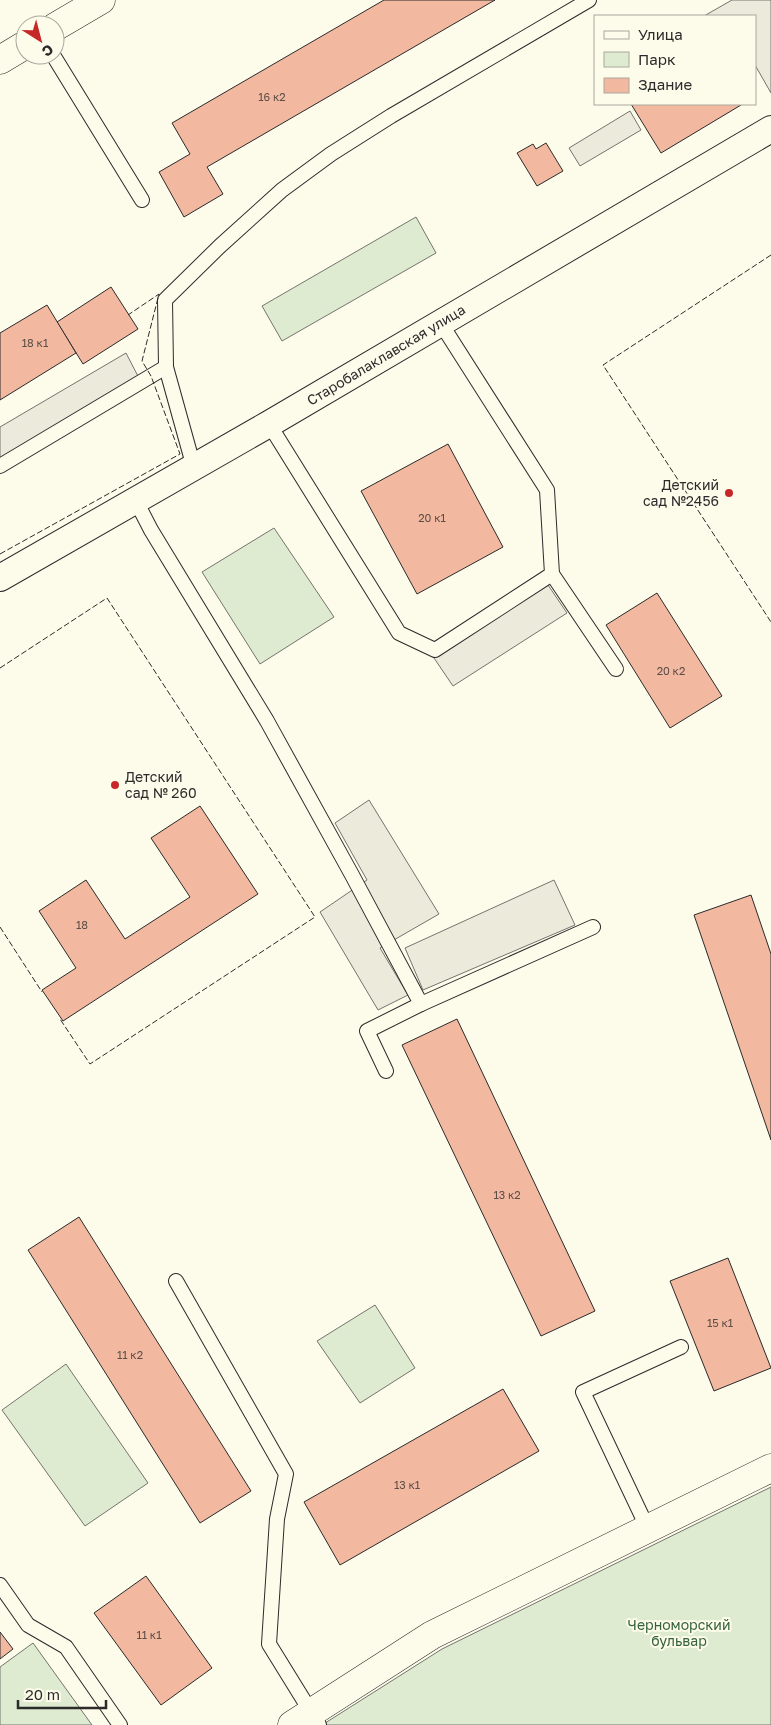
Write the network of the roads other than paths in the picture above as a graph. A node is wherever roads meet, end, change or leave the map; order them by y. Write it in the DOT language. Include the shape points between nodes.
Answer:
graph roads {
  1 [pos="101,0"];
  2 [pos="590,0"];
  3 [pos="65,21"];
  4 [pos="15,51"];
  5 [pos="0,60"];
  6 [pos="59,65"];
  7 [pos="771,128"];
  8 [pos="142,200"];
  9 [pos="440,322"];
  10 [pos="166,367"];
  11 [pos="269,424"];
  12 [pos="198,464"];
  13 [pos="0,466"];
  14 [pos="136,501"];
  15 [pos="552,574"];
  16 [pos="0,578"];
  17 [pos="616,669"];
  18 [pos="593,927"];
  19 [pos="421,1004"];
  20 [pos="386,1071"];
  21 [pos="176,1281"];
  22 [pos="681,1347"];
  23 [pos="771,1468"];
  24 [pos="648,1529"];
  25 [pos="0,1585"];
  26 [pos="307,1721"];
  27 [pos="120,1725"];
  1 -- 3 [label="street"];
  2 -- 10 [label="lane" via="391,116 282,190 165,300"];
  4 -- 5 [label="street"];
  6 -- 8 [label="lane"];
  7 -- 9 [label="street, Старобалаклавская улица"];
  9 -- 11 [label="street, Старобалаклавская улица"];
  9 -- 15 [label="lane" via="548,490"];
  10 -- 12 [label="lane" via="190,457"];
  10 -- 13 [label="lane"];
  11 -- 12 [label="street, Старобалаклавская улица"];
  11 -- 15 [label="lane" via="399,632 435,650"];
  12 -- 14 [label="street, Старобалаклавская улица"];
  14 -- 16 [label="street, Старобалаклавская улица"];
  14 -- 19 [label="lane" via="267,721"];
  15 -- 17 [label="lane"];
  18 -- 19 [label="lane"];
  19 -- 20 [label="lane" via="367,1031"];
  21 -- 26 [label="lane" via="286,1474 276,1519 269,1644"];
  22 -- 24 [label="lane" via="583,1392"];
  23 -- 24 [label="street"];
  24 -- 26 [label="street" via="432,1635"];
  25 -- 27 [label="lane" via="28,1625 66,1646"];
}
